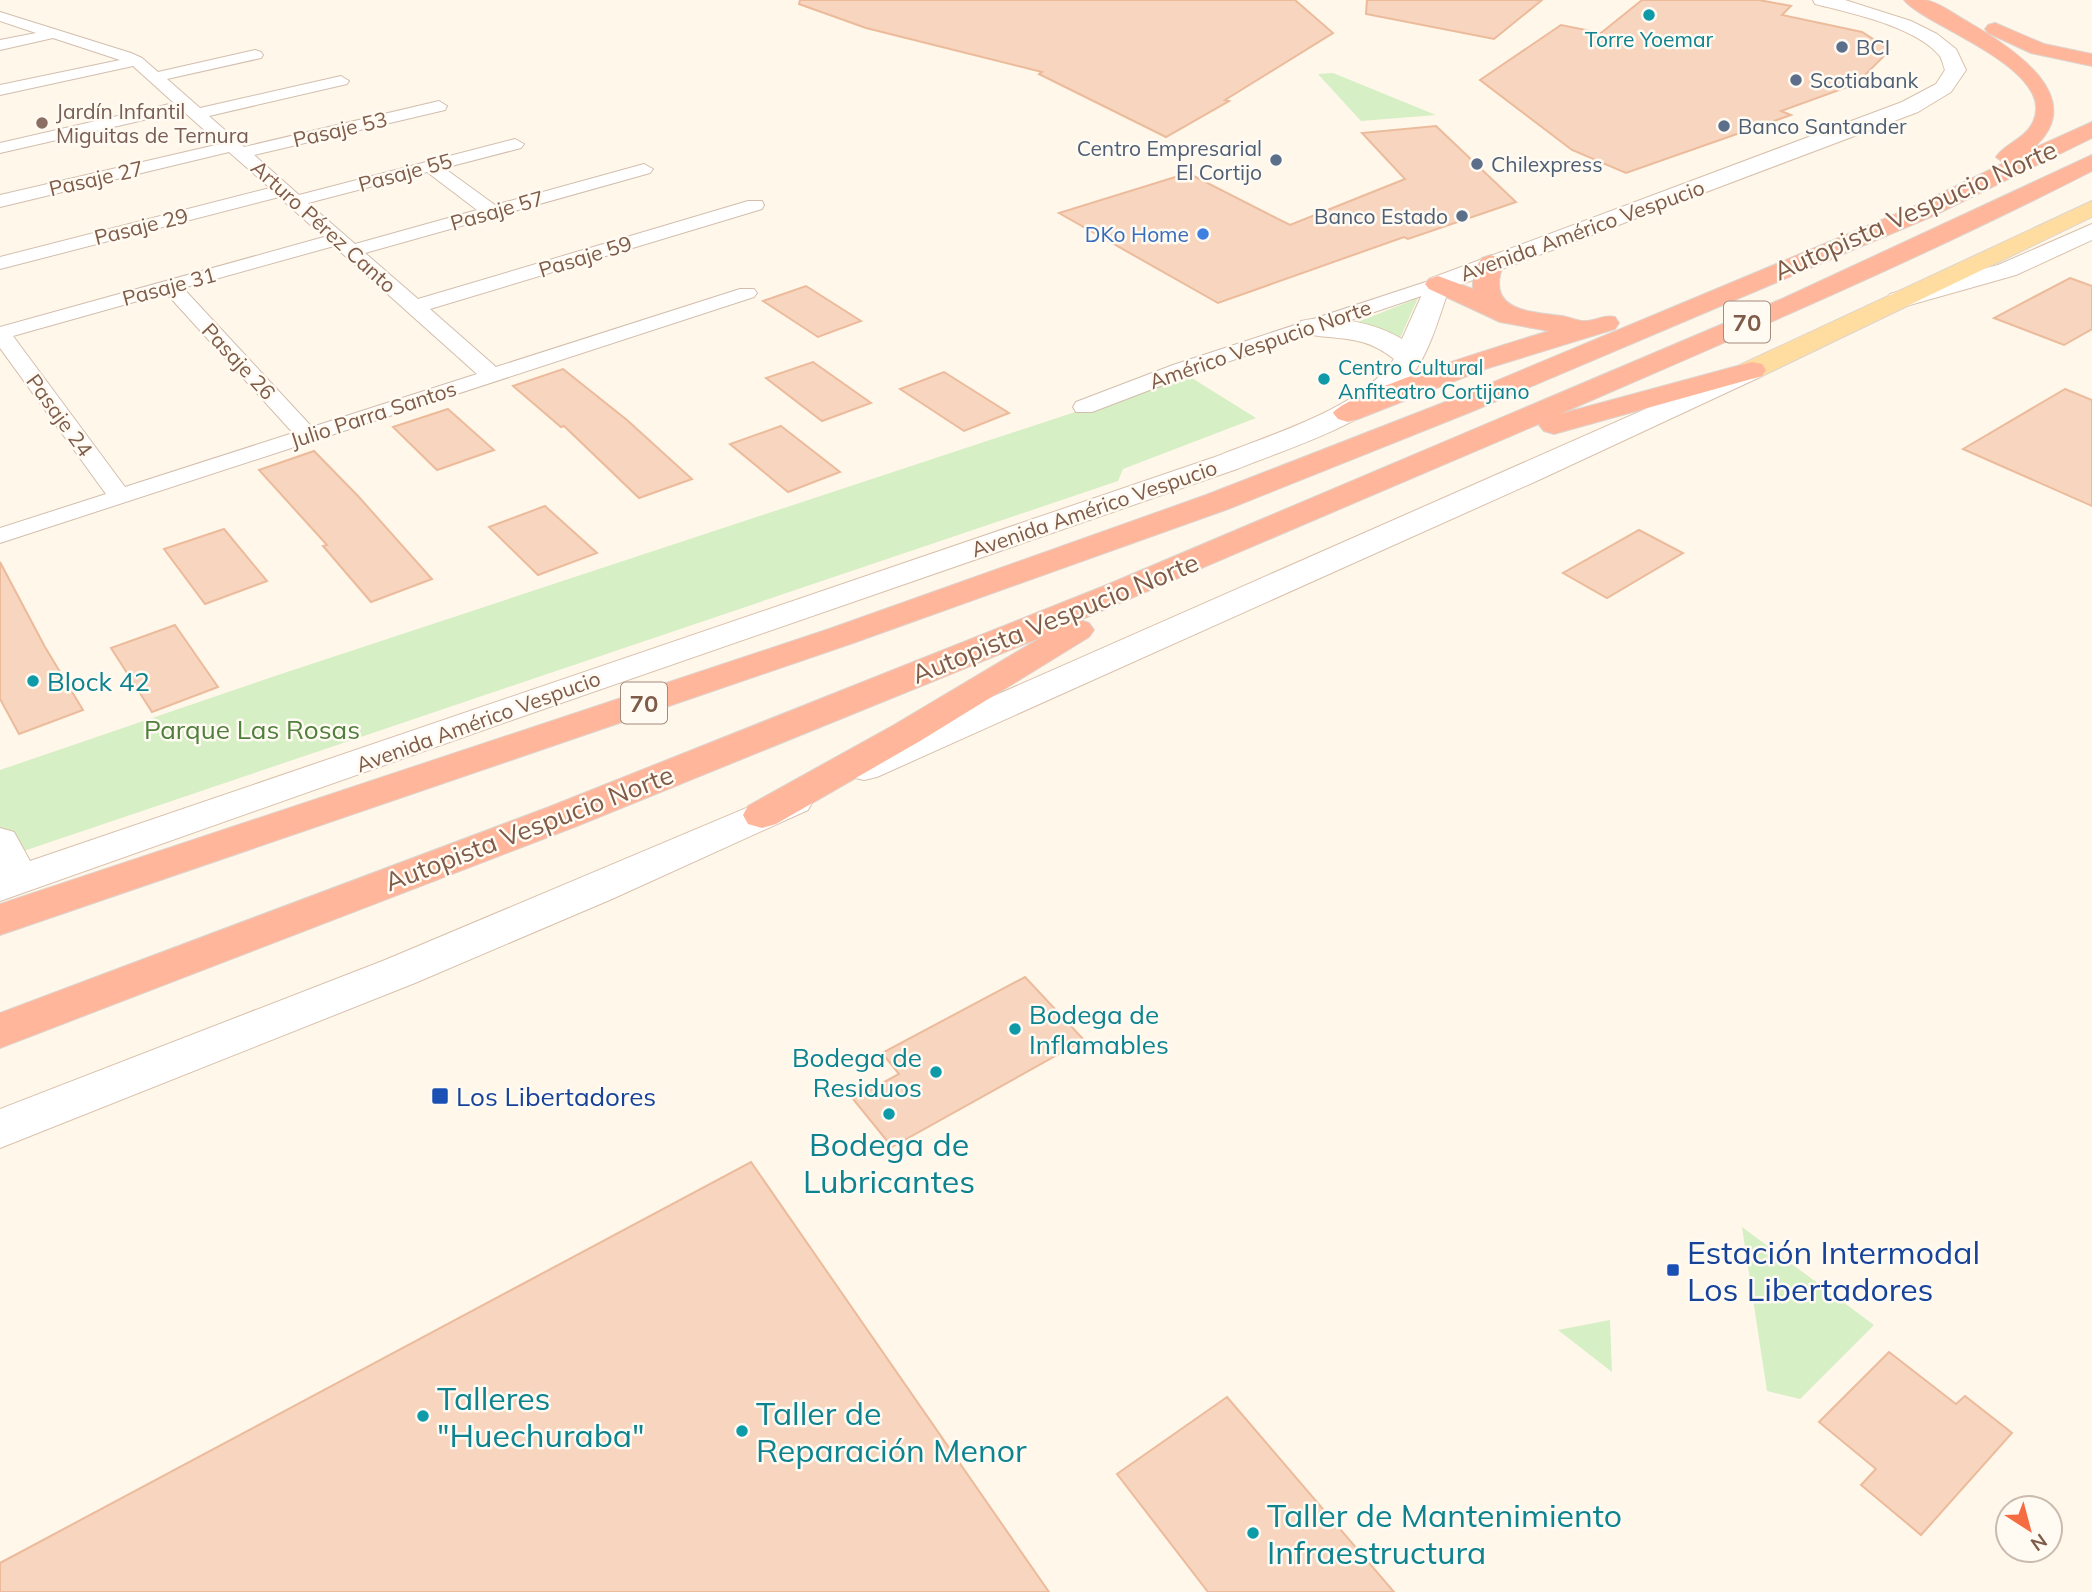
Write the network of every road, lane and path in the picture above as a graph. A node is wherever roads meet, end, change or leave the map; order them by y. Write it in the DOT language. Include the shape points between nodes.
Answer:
graph roads {
  1 [pos="1822,0"];
  2 [pos="1913,0"];
  3 [pos="1959,4"];
  4 [pos="0,16"];
  5 [pos="56,33"];
  6 [pos="0,45"];
  7 [pos="255,55"];
  8 [pos="2092,60"];
  9 [pos="136,61"];
  10 [pos="155,77"];
  11 [pos="341,81"];
  12 [pos="0,90"];
  13 [pos="439,106"];
  14 [pos="192,110"];
  15 [pos="2092,129"];
  16 [pos="515,144"];
  17 [pos="0,148"];
  18 [pos="237,149"];
  19 [pos="2092,162"];
  20 [pos="430,166"];
  21 [pos="644,169"];
  22 [pos="2092,179"];
  23 [pos="289,195"];
  24 [pos="0,201"];
  25 [pos="755,205"];
  26 [pos="2092,208"];
  27 [pos="1924,211"];
  28 [pos="492,212"];
  29 [pos="1959,229"];
  30 [pos="2092,231"];
  31 [pos="345,245"];
  32 [pos="0,262"];
  33 [pos="1491,263"];
  34 [pos="1766,277"];
  35 [pos="1438,284"];
  36 [pos="170,286"];
  37 [pos="747,293"];
  38 [pos="1899,300"];
  39 [pos="415,307"];
  40 [pos="1509,316"];
  41 [pos="1607,323"];
  42 [pos="1311,327"];
  43 [pos="0,333"];
  44 [pos="1409,357"];
  45 [pos="1751,370"];
  46 [pos="493,376"];
  47 [pos="1084,407"];
  48 [pos="1348,413"];
  49 [pos="308,436"];
  50 [pos="1447,453"];
  51 [pos="120,497"];
  52 [pos="0,536"];
  53 [pos="1184,566"];
  54 [pos="762,815"];
  55 [pos="0,842"];
  56 [pos="10,884"];
  57 [pos="0,920"];
  58 [pos="0,1031"];
  59 [pos="0,1129"];
  1 -- 33 [label="main road, Avenida Américo Vespucio" via="1885,17 1929,37 1952,60 1952,81 1910,107"];
  2 -- 27 [label="highway" via="2017,65 2038,84 2047,101 2045,121 2031,138"];
  3 -- 8 [label="highway" via="2021,43"];
  4 -- 5 [label="street, Arturo Pérez Canto"];
  5 -- 6 [label="street"];
  5 -- 9 [label="street, Arturo Pérez Canto"];
  7 -- 10 [label="street"];
  9 -- 10 [label="street, Arturo Pérez Canto"];
  9 -- 12 [label="street"];
  10 -- 14 [label="street, Arturo Pérez Canto"];
  11 -- 14 [label="street"];
  13 -- 18 [label="street, Pasaje 53"];
  14 -- 17 [label="street"];
  14 -- 18 [label="street, Arturo Pérez Canto"];
  15 -- 27 [label="highway, Autopista Vespucio Norte / 70"];
  16 -- 20 [label="street, Pasaje 55"];
  18 -- 23 [label="street, Arturo Pérez Canto"];
  18 -- 24 [label="street, Pasaje 27"];
  19 -- 29 [label="highway, Autopista Vespucio Norte / 70"];
  20 -- 23 [label="street, Pasaje 55"];
  20 -- 28 [label="street"];
  21 -- 28 [label="street, Pasaje 57"];
  22 -- 29 [label="highway"];
  23 -- 31 [label="street, Arturo Pérez Canto"];
  23 -- 32 [label="street, Pasaje 29"];
  25 -- 39 [label="street, Pasaje 59"];
  26 -- 38 [label="main road"];
  27 -- 34 [label="highway, Autopista Vespucio Norte / 70"];
  28 -- 31 [label="street, Pasaje 57"];
  29 -- 50 [label="highway, Autopista Vespucio Norte / 70"];
  30 -- 38 [label="main road" via="2007,270"];
  31 -- 36 [label="street, Pasaje 31"];
  31 -- 39 [label="street, Arturo Pérez Canto"];
  33 -- 35 [label="main road, Avenida Américo Vespucio"];
  33 -- 40 [label="highway" via="1485,293"];
  34 -- 41 [label="highway"];
  34 -- 57 [label="highway, Autopista Vespucio Norte / 70" via="1463,405 1217,502 841,636"];
  35 -- 40 [label="highway"];
  35 -- 42 [label="street, Américo Vespucio Norte"];
  35 -- 44 [label="main road, Avenida Américo Vespucio"];
  36 -- 43 [label="street, Pasaje 31"];
  36 -- 49 [label="street, Pasaje 26"];
  37 -- 46 [label="street, Julio Parra Santos"];
  38 -- 45 [label="main road"];
  39 -- 46 [label="street, Arturo Pérez Canto"];
  40 -- 41 [label="highway" via="1548,324"];
  41 -- 48 [label="highway" via="1492,355"];
  42 -- 44 [label="main road" via="1368,333 1391,342"];
  42 -- 47 [label="street, Américo Vespucio Norte"];
  43 -- 51 [label="street, Pasaje 24"];
  44 -- 48 [label="main road, Avenida Américo Vespucio" via="1376,395"];
  45 -- 50 [label="highway"];
  45 -- 54 [label="main road" via="1545,468"];
  46 -- 49 [label="street, Julio Parra Santos"];
  48 -- 56 [label="main road, Avenida Américo Vespucio" via="1226,463"];
  49 -- 51 [label="street, Julio Parra Santos"];
  50 -- 53 [label="highway, Autopista Vespucio Norte / 70"];
  51 -- 52 [label="street, Julio Parra Santos"];
  53 -- 54 [label="highway" via="908,733"];
  53 -- 58 [label="highway, Autopista Vespucio Norte / 70" via="672,773"];
  54 -- 59 [label="main road" via="368,984"];
  55 -- 56 [label="main road"];
}
